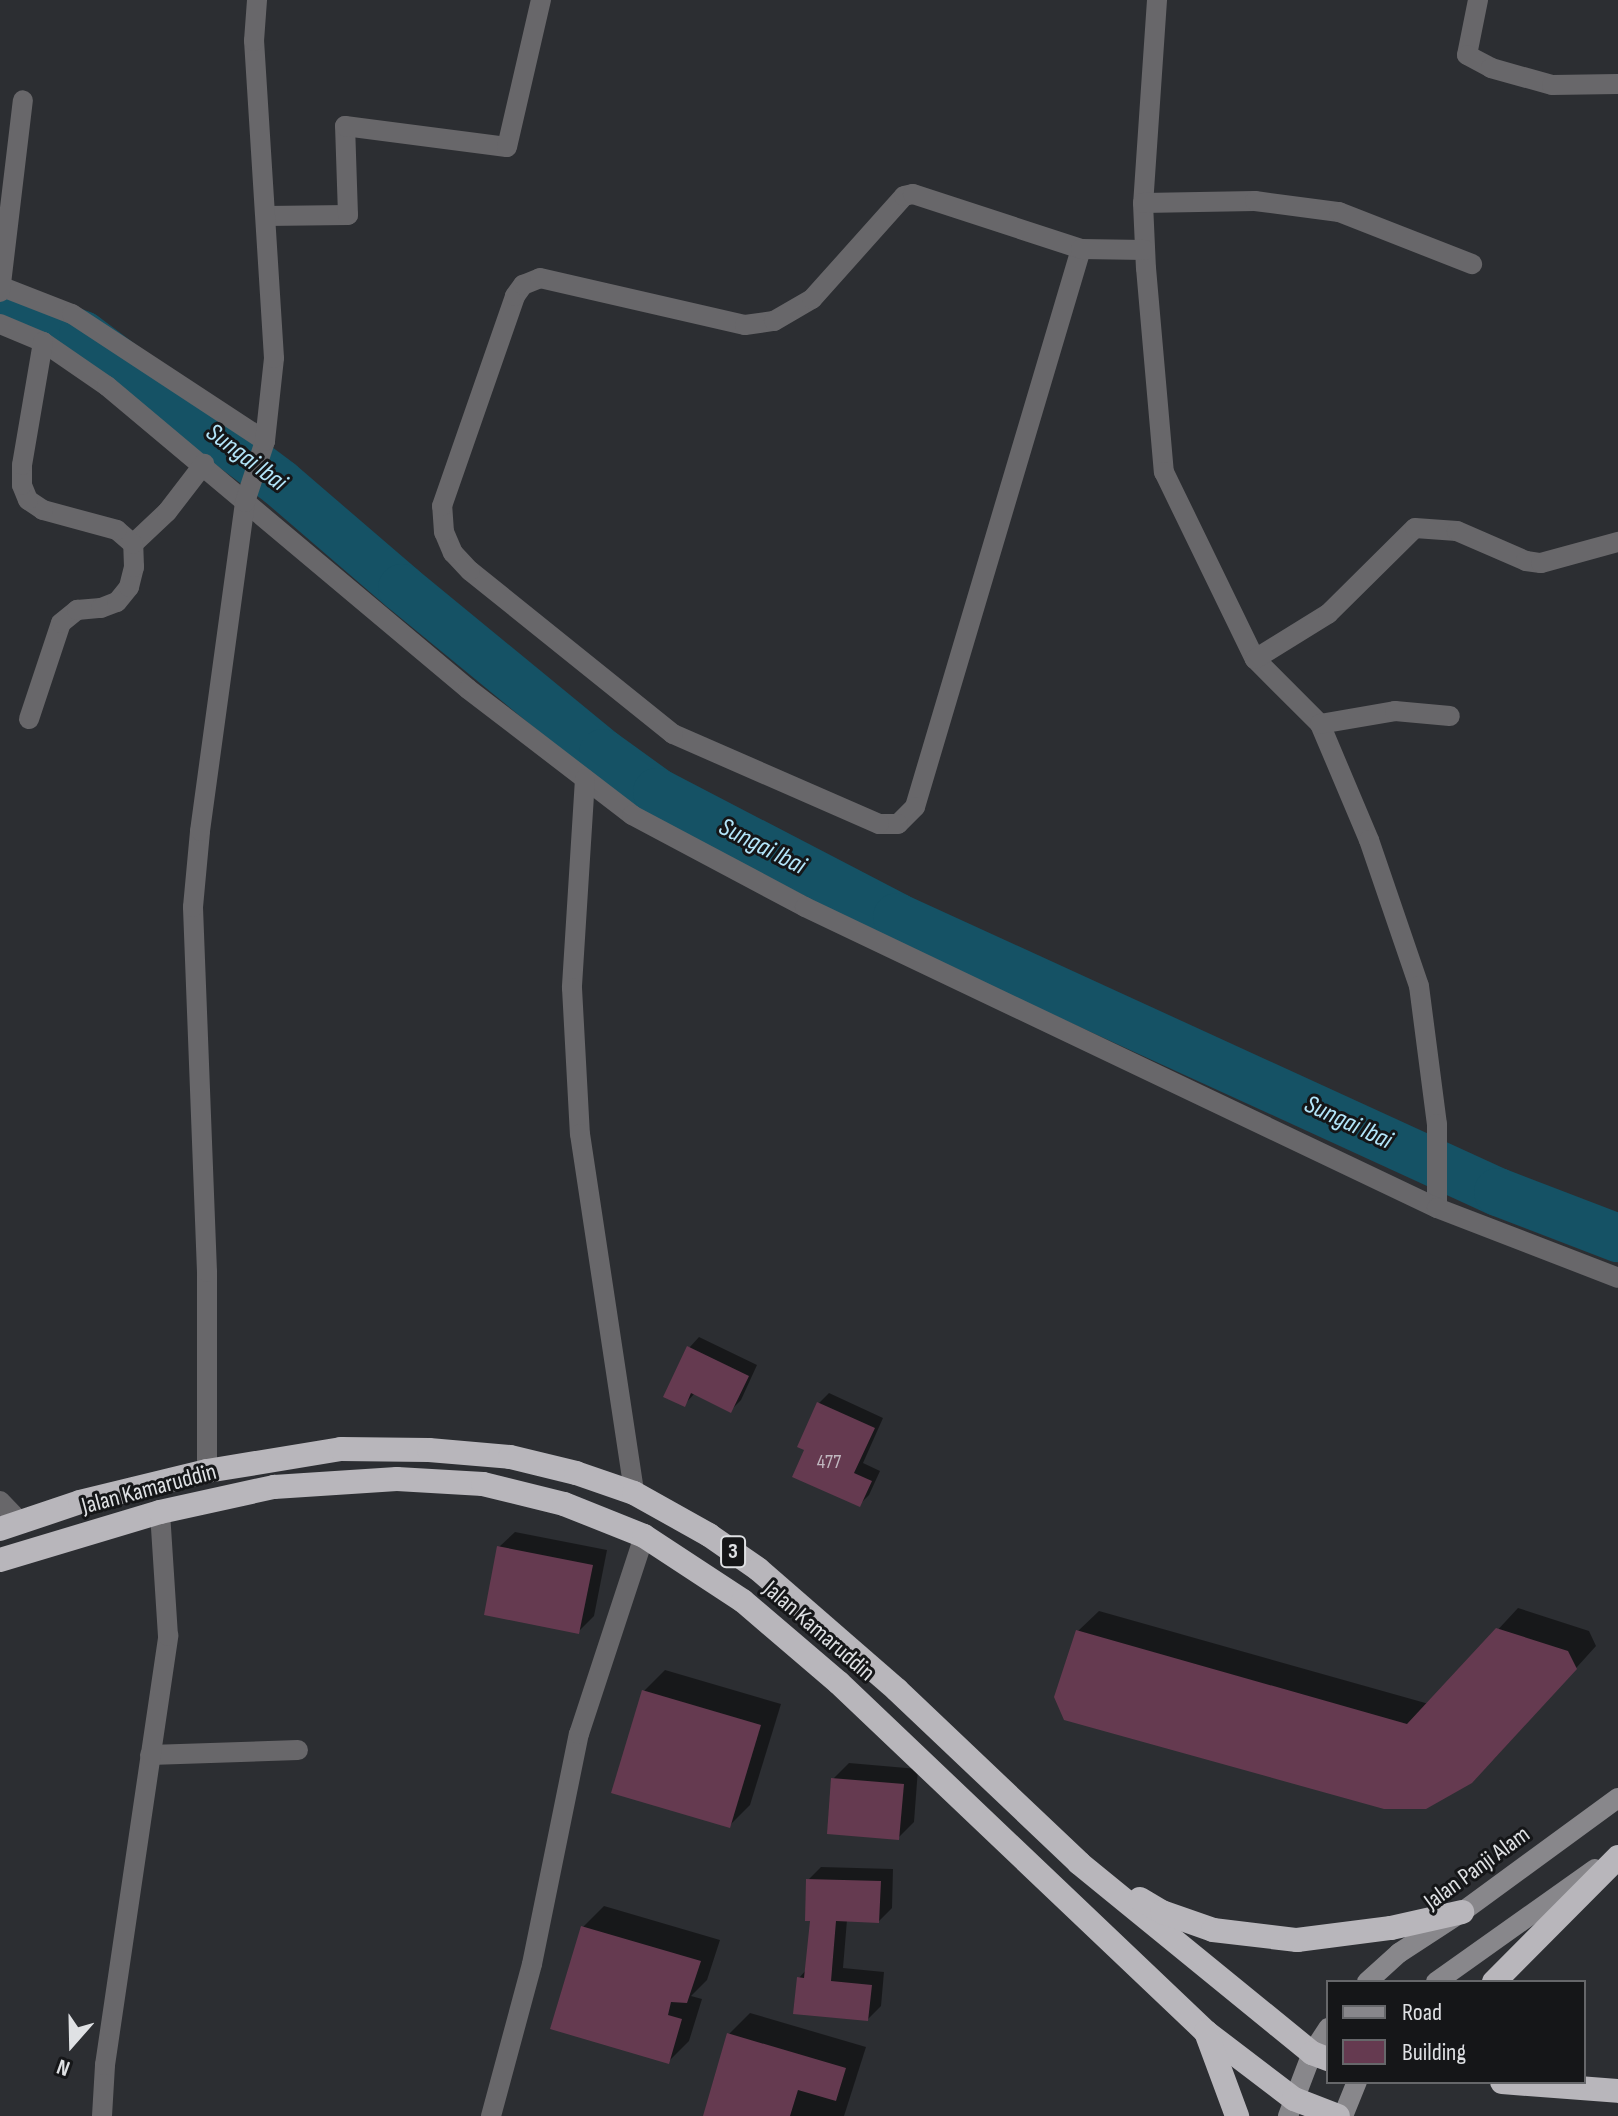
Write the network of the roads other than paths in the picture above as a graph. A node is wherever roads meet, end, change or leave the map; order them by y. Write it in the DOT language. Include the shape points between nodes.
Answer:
graph roads {
  1 [pos="257,0"];
  2 [pos="541,0"];
  3 [pos="1157,0"];
  4 [pos="1478,0"];
  5 [pos="1618,84"];
  6 [pos="23,100"];
  7 [pos="1143,203"];
  8 [pos="266,216"];
  9 [pos="1081,249"];
  10 [pos="1145,250"];
  11 [pos="1472,264"];
  12 [pos="0,288"];
  13 [pos="0,324"];
  14 [pos="43,342"];
  15 [pos="264,442"];
  16 [pos="204,464"];
  17 [pos="246,501"];
  18 [pos="1618,542"];
  19 [pos="133,544"];
  20 [pos="1255,659"];
  21 [pos="1450,716"];
  22 [pos="29,719"];
  23 [pos="1320,724"];
  24 [pos="585,779"];
  25 [pos="1437,1207"];
  26 [pos="1618,1278"];
  27 [pos="207,1471"];
  28 [pos="634,1493"];
  29 [pos="0,1501"];
  30 [pos="160,1512"];
  31 [pos="10,1526"];
  32 [pos="644,1536"];
  33 [pos="0,1560"];
  34 [pos="298,1750"];
  35 [pos="150,1755"];
  36 [pos="1618,1798"];
  37 [pos="1618,1855"];
  38 [pos="1079,1863"];
  39 [pos="1462,1912"];
  40 [pos="1369,1980"];
  41 [pos="1439,1980"];
  42 [pos="1496,1980"];
  43 [pos="1206,2032"];
  44 [pos="1326,2035"];
  45 [pos="1320,2056"];
  46 [pos="1356,2084"];
  47 [pos="1538,2084"];
  48 [pos="1618,2091"];
  49 [pos="1291,2107"];
  50 [pos="102,2116"];
  51 [pos="491,2116"];
  52 [pos="1237,2116"];
  53 [pos="1340,2116"];
  1 -- 8 [label="street" via="254,41"];
  2 -- 8 [label="street" via="507,147 345,126 348,215"];
  3 -- 7 [label="street"];
  4 -- 5 [label="street" via="1467,55 1491,68 1552,85"];
  6 -- 12 [label="street"];
  7 -- 10 [label="street"];
  7 -- 11 [label="street" via="1255,201 1339,212"];
  8 -- 15 [label="street" via="274,358"];
  9 -- 9 [label="street" via="913,194 904,196 812,299 774,321 745,325 540,278 523,285 442,506 453,553 673,734 879,824 898,824 915,807"];
  9 -- 10 [label="street"];
  10 -- 20 [label="street" via="1164,472"];
  12 -- 15 [label="street" via="72,314"];
  13 -- 14 [label="street"];
  14 -- 16 [label="street"];
  14 -- 19 [label="street" via="22,465 28,500 43,510 117,530"];
  15 -- 17 [label="street"];
  16 -- 17 [label="street"];
  16 -- 19 [label="street" via="167,512"];
  17 -- 24 [label="street" via="468,689"];
  17 -- 27 [label="street" via="193,907 207,1272"];
  18 -- 20 [label="street" via="1541,563 1457,531 1415,528 1328,614"];
  19 -- 22 [label="street" via="129,587 117,602 77,610 61,623"];
  20 -- 23 [label="street"];
  21 -- 23 [label="street" via="1395,711"];
  23 -- 25 [label="street" via="1369,840 1419,986 1437,1126"];
  24 -- 25 [label="street" via="632,815 805,907"];
  24 -- 28 [label="street" via="572,988 580,1134"];
  25 -- 26 [label="street"];
  27 -- 28 [label="highway, Jalan Kamaruddin / 3" via="341,1449 429,1450 510,1457"];
  27 -- 31 [label="highway, Jalan Kamaruddin / 3" via="80,1502"];
  28 -- 38 [label="highway, Jalan Kamaruddin / 3" via="758,1569 897,1690"];
  29 -- 31 [label="street"];
  30 -- 32 [label="highway, Jalan Kamaruddin / 3" via="274,1487 397,1479 483,1484 564,1504"];
  30 -- 33 [label="highway, Jalan Kamaruddin / 3"];
  30 -- 35 [label="street" via="168,1636"];
  32 -- 43 [label="highway, Jalan Kamaruddin / 3" via="743,1601 839,1683"];
  32 -- 51 [label="street" via="579,1734 532,1964"];
  34 -- 35 [label="street"];
  35 -- 50 [label="street"];
  36 -- 39 [label="main road, Jalan Panji Alam"];
  37 -- 41 [label="main road"];
  37 -- 42 [label="highway"];
  38 -- 39 [label="highway" via="1162,1912 1213,1930 1297,1940"];
  38 -- 45 [label="highway, Jalan Kamaruddin / 3"];
  39 -- 40 [label="main road, Jalan Panji Alam" via="1399,1953"];
  43 -- 49 [label="highway, Jalan Kamaruddin / 3"];
  43 -- 52 [label="highway"];
  44 -- 45 [label="main road"];
  45 -- 49 [label="main road"];
  46 -- 53 [label="main road"];
  47 -- 48 [label="highway"];
  49 -- 53 [label="highway, Jalan Kamaruddin / 3"];
}
